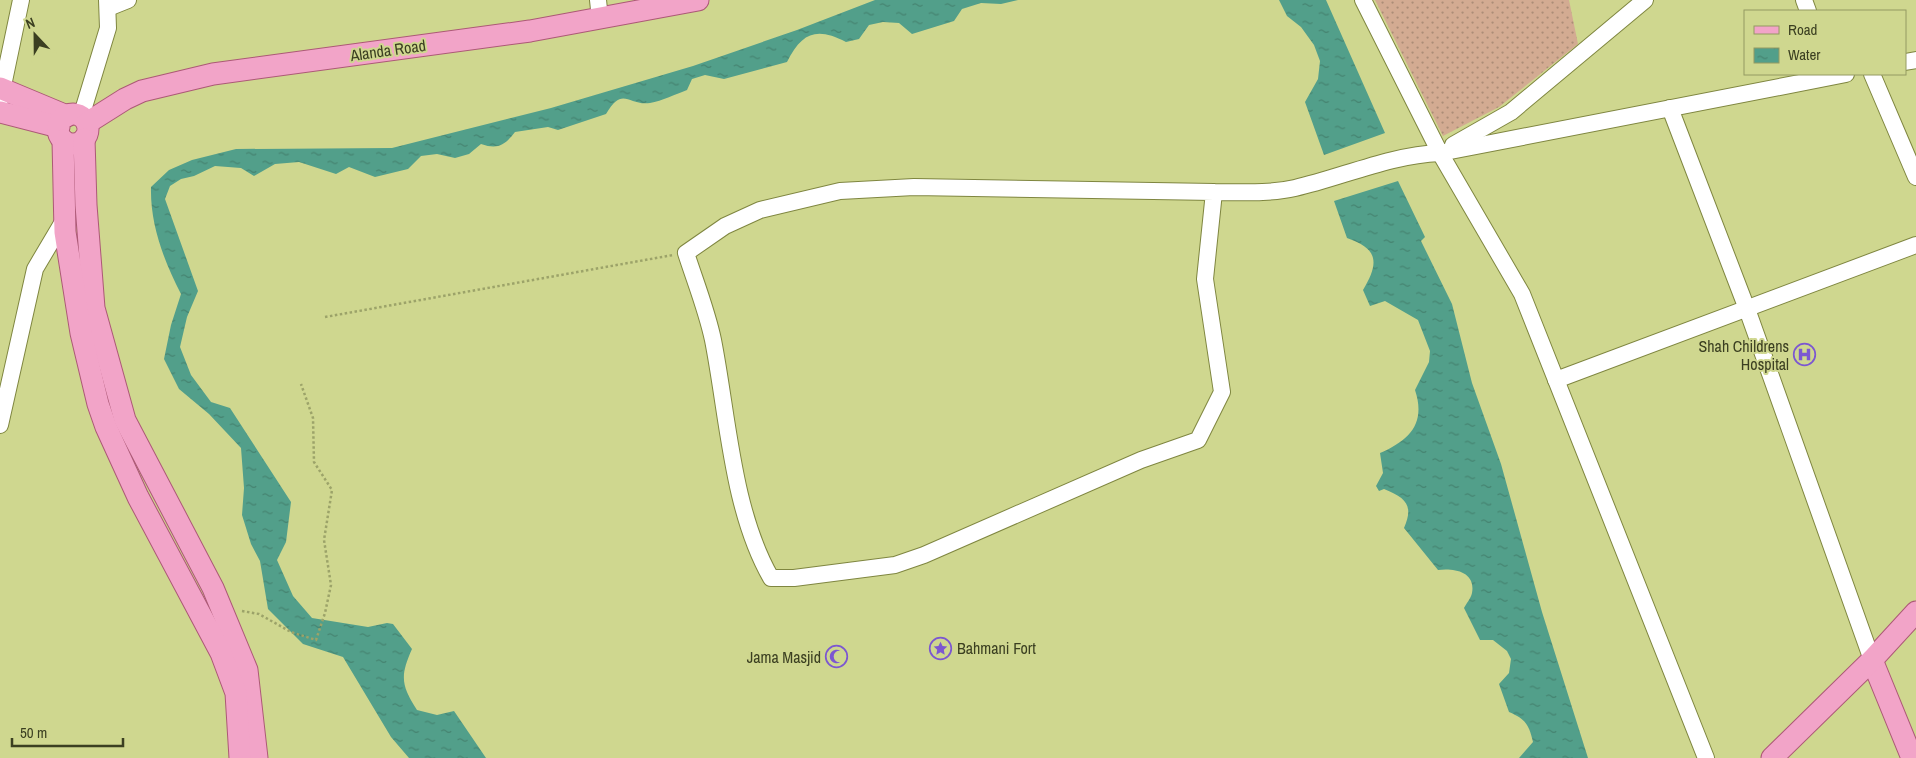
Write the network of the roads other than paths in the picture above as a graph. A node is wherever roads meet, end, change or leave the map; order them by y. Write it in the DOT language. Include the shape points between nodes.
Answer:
graph roads {
  1 [pos="21,0"];
  2 [pos="128,0"];
  3 [pos="698,0"];
  4 [pos="1363,0"];
  5 [pos="1645,0"];
  6 [pos="108,4"];
  7 [pos="599,9"];
  8 [pos="1833,75"];
  9 [pos="1872,75"];
  10 [pos="1,92"];
  11 [pos="1670,108"];
  12 [pos="0,112"];
  13 [pos="73,127"];
  14 [pos="1440,152"];
  15 [pos="1916,177"];
  16 [pos="1214,192"];
  17 [pos="64,220"];
  18 [pos="1916,246"];
  19 [pos="1747,309"];
  20 [pos="1556,380"];
  21 [pos="0,425"];
  22 [pos="1916,612"];
  23 [pos="1872,660"];
  24 [pos="240,758"];
  25 [pos="257,758"];
  26 [pos="1706,758"];
  27 [pos="1772,758"];
  28 [pos="1912,758"];
  1 -- 10 [label="street"];
  2 -- 6 [label="street"];
  3 -- 7 [label="main road, Alanda Road"];
  4 -- 14 [label="street"];
  5 -- 14 [label="street" via="1511,112"];
  6 -- 13 [label="street" via="108,28"];
  7 -- 13 [label="main road, Alanda Road" via="530,31 213,74 142,91"];
  8 -- 11 [label="street"];
  9 -- 15 [label="street"];
  10 -- 13 [label="main road"];
  11 -- 14 [label="street"];
  11 -- 19 [label="street"];
  12 -- 13 [label="main road"];
  13 -- 17 [label="main road"];
  13 -- 25 [label="main road" via="86,205 94,308 125,420 213,588 248,670"];
  14 -- 16 [label="street" via="1417,154 1293,188 1249,193"];
  14 -- 20 [label="street" via="1522,294"];
  16 -- 16 [label="street" via="914,187 840,192 760,210 725,226 686,253 713,339 730,448 745,512 761,560 771,578 895,565 1141,460 1198,440 1222,392 1205,279"];
  17 -- 21 [label="street" via="35,270"];
  17 -- 24 [label="main road" via="81,334 98,404 131,482 232,679 236,693"];
  18 -- 19 [label="street"];
  19 -- 20 [label="street"];
  19 -- 23 [label="street"];
  20 -- 26 [label="street"];
  22 -- 23 [label="main road"];
  23 -- 27 [label="main road"];
  23 -- 28 [label="main road"];
}
